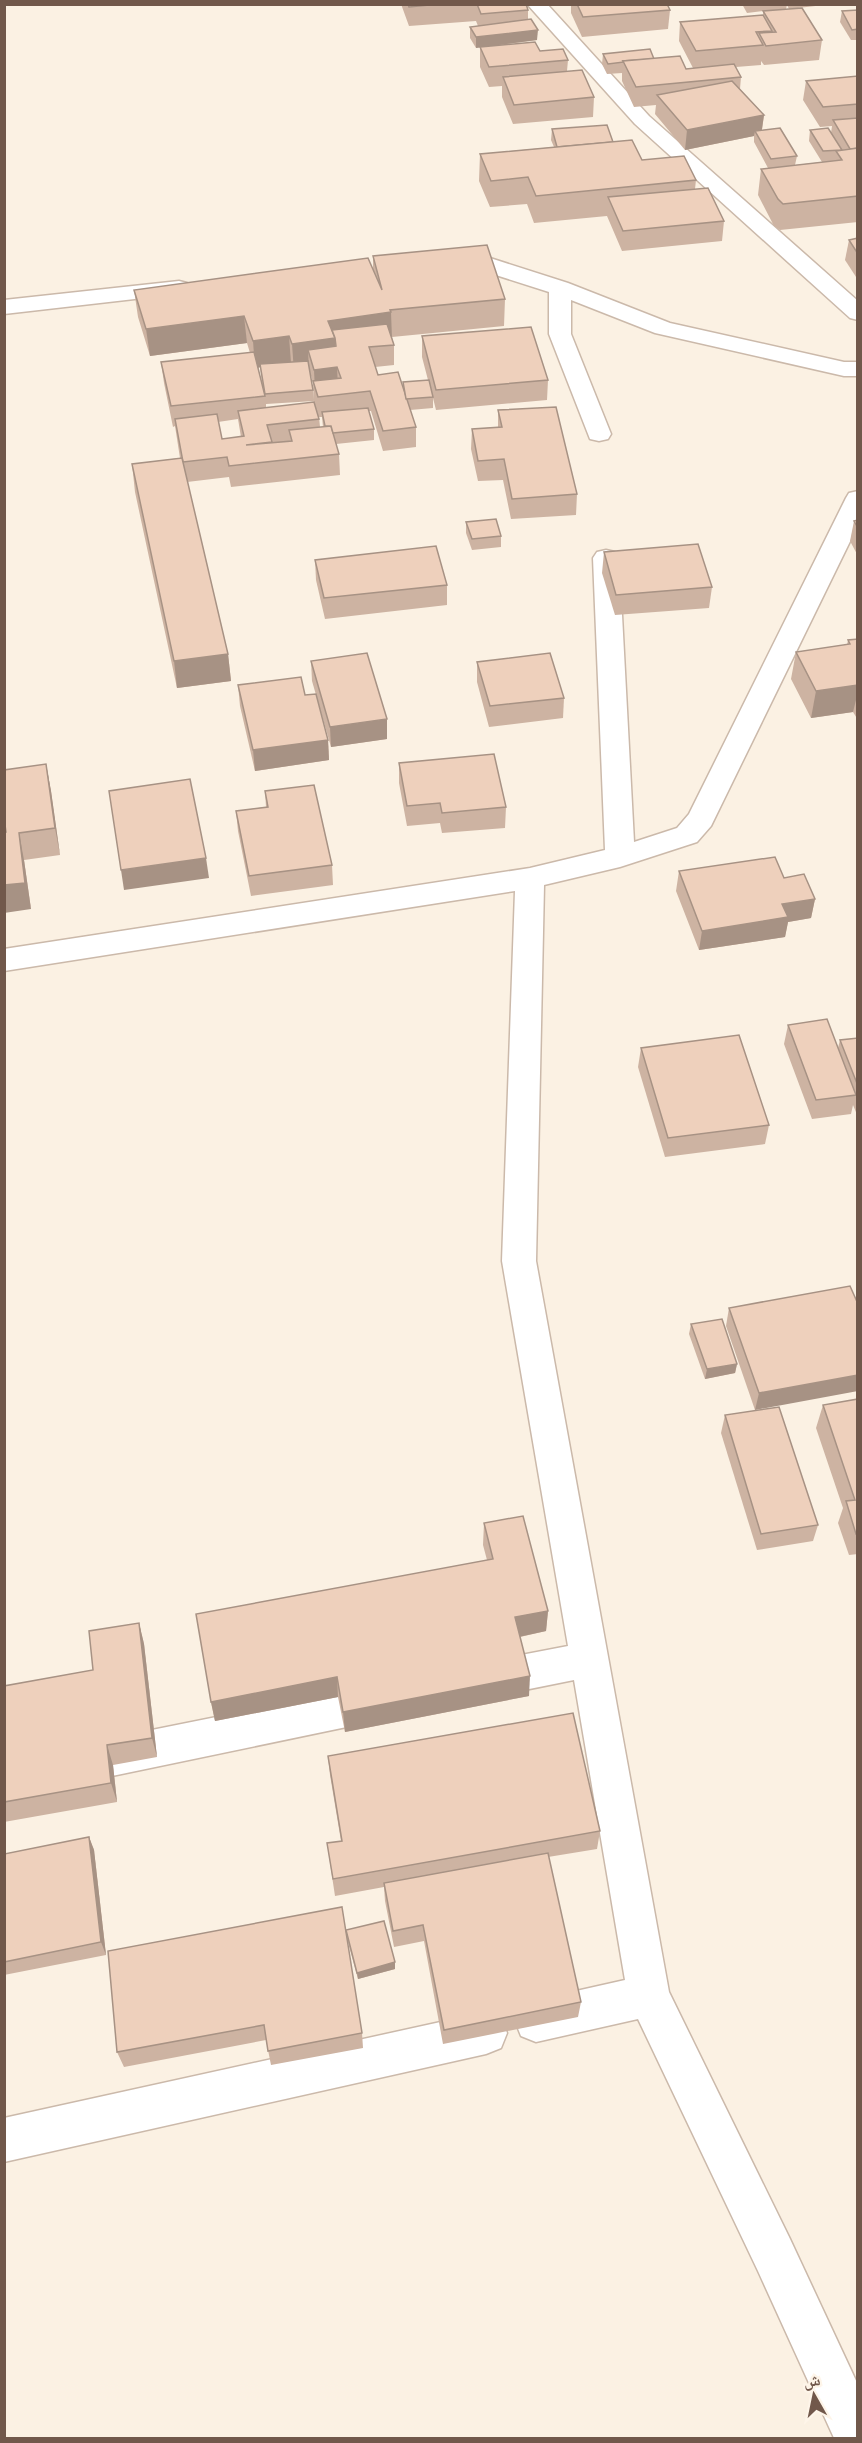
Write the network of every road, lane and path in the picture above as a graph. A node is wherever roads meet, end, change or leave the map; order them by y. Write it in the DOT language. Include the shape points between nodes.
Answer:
graph roads {
  1 [pos="536,4"];
  2 [pos="426,264"];
  3 [pos="204,286"];
  4 [pos="560,288"];
  5 [pos="4,307"];
  6 [pos="858,313"];
  7 [pos="858,369"];
  8 [pos="599,434"];
  9 [pos="858,498"];
  10 [pos="606,558"];
  11 [pos="620,857"];
  12 [pos="530,878"];
  13 [pos="4,960"];
  14 [pos="589,1659"];
  15 [pos="75,1765"];
  16 [pos="649,1996"];
  17 [pos="4,2139"];
  18 [pos="858,2438"];
  1 -- 6 [label="street" via="642,120"];
  2 -- 4 [label="street" via="482,263"];
  3 -- 5 [label="street"];
  4 -- 7 [label="street" via="663,328"];
  4 -- 8 [label="street" via="560,334"];
  9 -- 11 [label="street" via="700,819 687,835"];
  10 -- 11 [label="street"];
  11 -- 12 [label="street"];
  12 -- 13 [label="street"];
  12 -- 14 [label="street" via="519,1261"];
  14 -- 15 [label="street"];
  14 -- 16 [label="street"];
  16 -- 17 [label="street"];
  16 -- 18 [label="street"];
}
